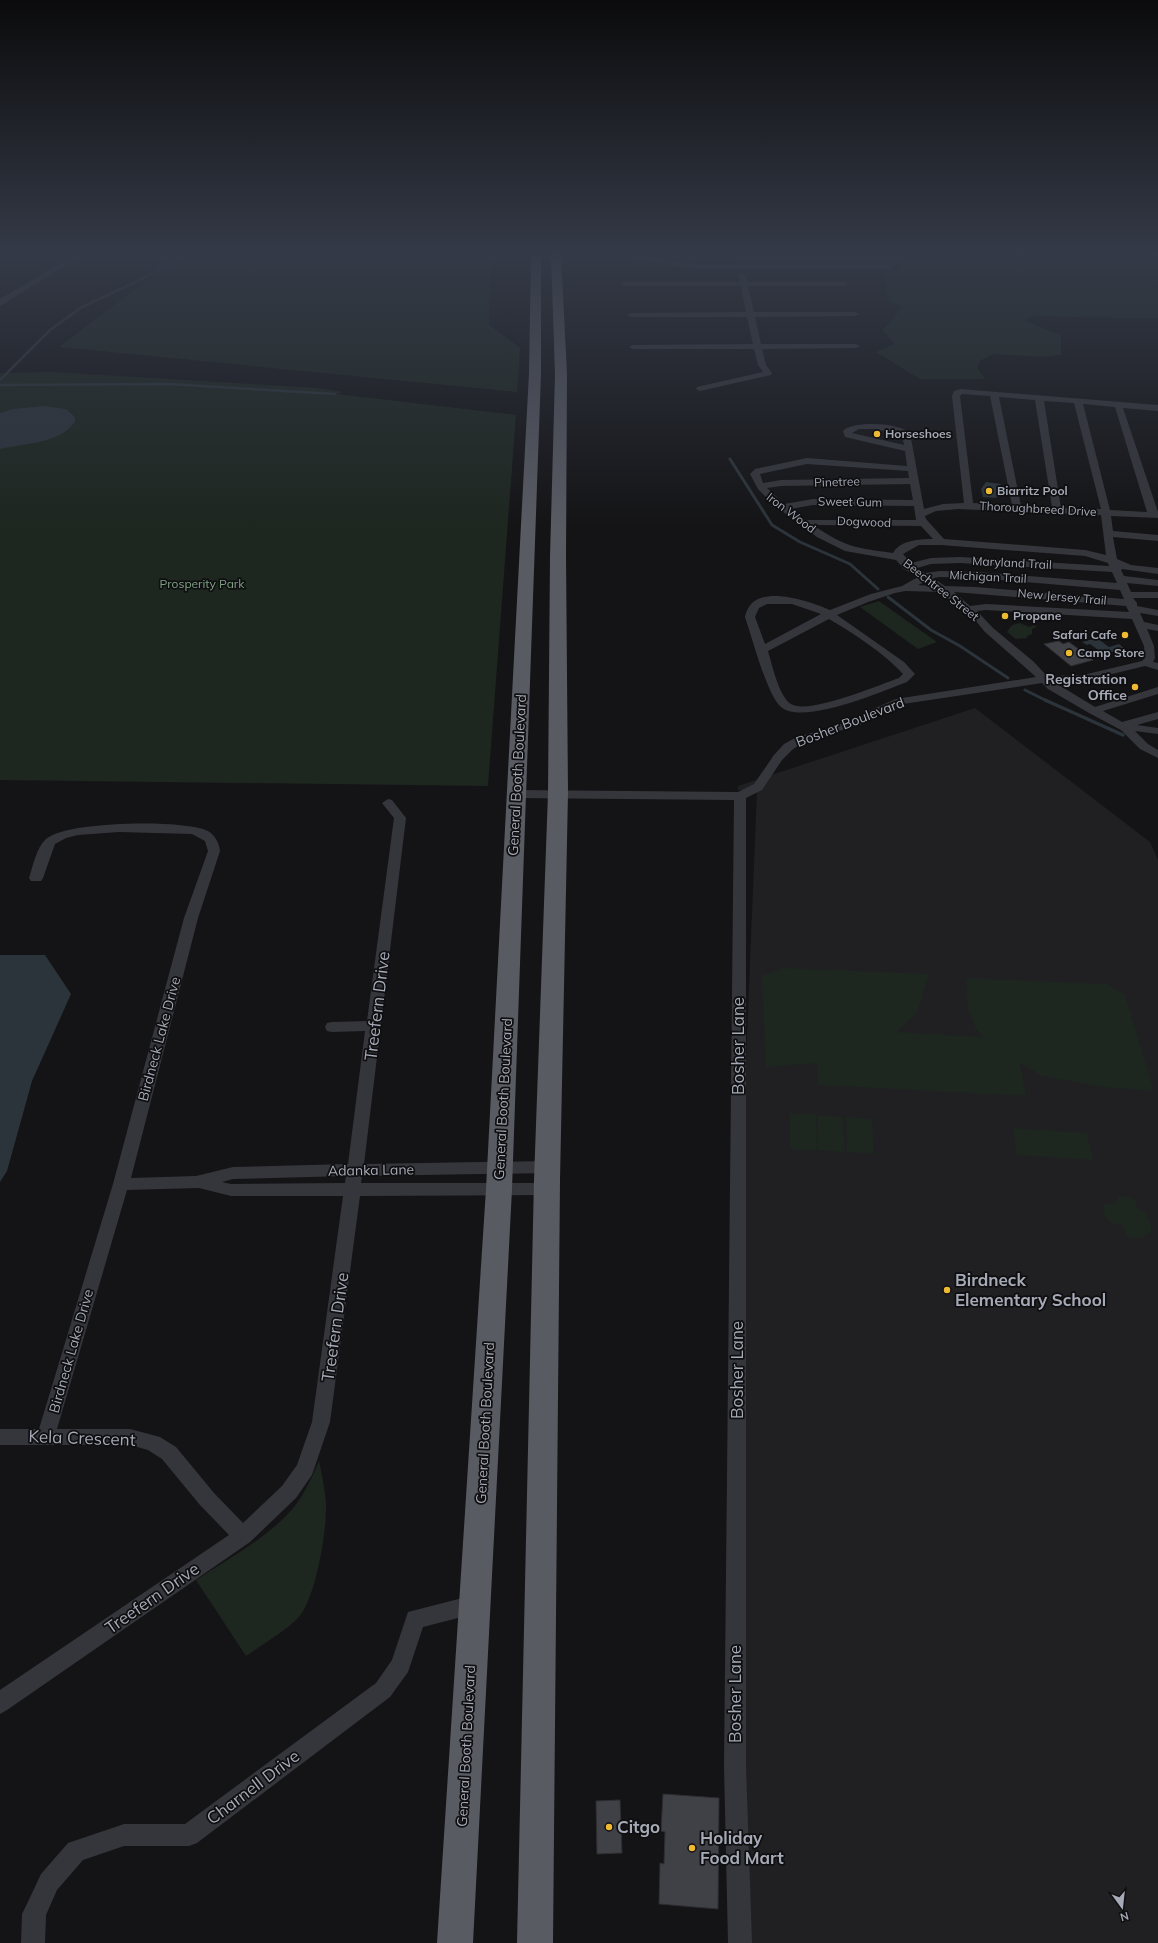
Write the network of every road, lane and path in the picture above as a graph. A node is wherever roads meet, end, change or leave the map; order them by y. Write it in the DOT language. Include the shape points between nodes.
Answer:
graph roads {
  1 [pos="535,346"];
  2 [pos="560,346"];
  3 [pos="633,346"];
  4 [pos="762,346"];
  5 [pos="856,346"];
  6 [pos="700,389"];
  7 [pos="994,394"];
  8 [pos="1039,398"];
  9 [pos="1078,401"];
  10 [pos="1118,404"];
  11 [pos="1157,410"];
  12 [pos="909,450"];
  13 [pos="912,469"];
  14 [pos="914,481"];
  15 [pos="761,487"];
  16 [pos="918,503"];
  17 [pos="782,506"];
  18 [pos="969,506"];
  19 [pos="1017,508"];
  20 [pos="1057,510"];
  21 [pos="1106,513"];
  22 [pos="1155,515"];
  23 [pos="922,519"];
  24 [pos="804,523"];
  25 [pos="1109,534"];
  26 [pos="1158,538"];
  27 [pos="941,542"];
  28 [pos="899,557"];
  29 [pos="1115,566"];
  30 [pos="908,567"];
  31 [pos="1158,571"];
  32 [pos="924,577"];
  33 [pos="1158,583"];
  34 [pos="905,588"];
  35 [pos="943,590"];
  36 [pos="1158,595"];
  37 [pos="1131,602"];
  38 [pos="968,609"];
  39 [pos="1158,613"];
  40 [pos="830,614"];
  41 [pos="1158,628"];
  42 [pos="1152,643"];
  43 [pos="762,650"];
  44 [pos="1151,660"];
  45 [pos="1158,667"];
  46 [pos="1044,679"];
  47 [pos="1158,690"];
  48 [pos="1093,712"];
  49 [pos="1158,715"];
  50 [pos="1124,727"];
  51 [pos="1158,731"];
  52 [pos="1158,754"];
  53 [pos="558,793"];
  54 [pos="516,794"];
  55 [pos="740,796"];
  56 [pos="388,803"];
  57 [pos="36,878"];
  58 [pos="374,1026"];
  59 [pos="332,1027"];
  60 [pos="356,1170"];
  61 [pos="499,1178"];
  62 [pos="547,1178"];
  63 [pos="196,1182"];
  64 [pos="121,1184"];
  65 [pos="354,1189"];
  66 [pos="46,1436"];
  67 [pos="0,1437"];
  68 [pos="242,1536"];
  69 [pos="474,1606"];
  70 [pos="0,1703"];
  71 [pos="33,1943"];
  72 [pos="455,1943"];
  73 [pos="536,1943"];
  74 [pos="740,1943"];
  1 -- 54 [label="highway, General Booth Boulevard"];
  2 -- 53 [label="highway"];
  3 -- 4 [label="street"];
  4 -- 5 [label="street"];
  4 -- 6 [label="street" via="762,365 768,373"];
  7 -- 8 [label="street, Thoroughbreed Drive"];
  7 -- 18 [label="street, Thoroughbreed Drive" via="961,392 956,396"];
  7 -- 19 [label="street"];
  8 -- 9 [label="street, Thoroughbreed Drive"];
  8 -- 20 [label="street"];
  9 -- 10 [label="street, Thoroughbreed Drive"];
  9 -- 21 [label="street"];
  10 -- 11 [label="street, Thoroughbreed Drive"];
  10 -- 22 [label="street"];
  12 -- 12 [label="street" via="906,433 898,430 867,426 847,431 848,435"];
  12 -- 13 [label="street"];
  13 -- 14 [label="street"];
  13 -- 15 [label="street, Iron Wood" via="807,461 758,471 755,479"];
  14 -- 15 [label="street, Pinetree" via="840,481"];
  14 -- 16 [label="street"];
  15 -- 17 [label="street, Iron Wood" via="763,492"];
  16 -- 17 [label="street, Sweet Gum" via="813,502"];
  16 -- 23 [label="street"];
  17 -- 24 [label="street, Iron Wood"];
  18 -- 19 [label="street, Thoroughbreed Drive"];
  18 -- 23 [label="street, Dogwood" via="923,511"];
  19 -- 20 [label="street, Thoroughbreed Drive"];
  20 -- 21 [label="street, Thoroughbreed Drive"];
  21 -- 22 [label="street, Thoroughbreed Drive"];
  21 -- 25 [label="street"];
  23 -- 24 [label="street, Dogwood" via="883,524 839,521"];
  23 -- 27 [label="street"];
  24 -- 28 [label="street, Iron Wood" via="841,547"];
  25 -- 26 [label="street"];
  25 -- 29 [label="street" via="1111,558"];
  27 -- 28 [label="street, Beechtree Street" via="910,544 900,550"];
  27 -- 29 [label="street, Beechtree Street" via="1085,553 1100,556"];
  28 -- 30 [label="street, Beechtree Street"];
  29 -- 30 [label="street, Maryland Trail" via="960,560"];
  29 -- 31 [label="street, Beechtree Street"];
  29 -- 37 [label="street"];
  30 -- 32 [label="street, Beechtree Street"];
  32 -- 34 [label="street"];
  32 -- 35 [label="street, Beechtree Street"];
  32 -- 37 [label="street, Michigan Trail" via="940,574 978,575"];
  33 -- 37 [label="street"];
  34 -- 35 [label="street, New Jersey Trail"];
  34 -- 40 [label="street" via="859,601"];
  35 -- 37 [label="street, New Jersey Trail" via="976,590"];
  35 -- 38 [label="street, Beechtree Street"];
  36 -- 37 [label="street"];
  37 -- 38 [label="street"];
  37 -- 39 [label="street"];
  37 -- 41 [label="street"];
  37 -- 42 [label="street"];
  38 -- 46 [label="street, Beechtree Street"];
  40 -- 43 [label="street"];
  40 -- 43 [label="street" via="807,604 781,599 766,600 755,606 750,617"];
  40 -- 43 [label="street" via="900,664 909,674 903,680 822,708 803,710 787,707 779,698"];
  42 -- 44 [label="street"];
  44 -- 45 [label="street"];
  44 -- 46 [label="street" via="1083,678"];
  46 -- 48 [label="street, Beechtree Street" via="1052,687"];
  46 -- 55 [label="street, Bosher Boulevard" via="900,701 870,714 861,721 799,740 778,758 758,787"];
  47 -- 48 [label="street"];
  48 -- 50 [label="street, Beechtree Street"];
  49 -- 50 [label="street"];
  50 -- 51 [label="street"];
  50 -- 52 [label="street" via="1150,752"];
  53 -- 54 [label="street, Bosher Boulevard"];
  53 -- 55 [label="street, Bosher Boulevard"];
  53 -- 62 [label="highway"];
  54 -- 61 [label="highway, General Booth Boulevard"];
  55 -- 74 [label="street, Bosher Lane" via="735,1766"];
  56 -- 58 [label="street, Treefern Drive" via="400,818"];
  57 -- 64 [label="street, Birdneck Lake Drive" via="50,842 58,836 82,830 193,830 208,837 213,844 214,851 191,918"];
  58 -- 59 [label="street"];
  58 -- 60 [label="street, Treefern Drive"];
  60 -- 61 [label="street, Adanka Lane"];
  60 -- 63 [label="street, Adanka Lane" via="234,1172"];
  60 -- 65 [label="street, Treefern Drive"];
  61 -- 62 [label="street, Adanka Lane"];
  61 -- 62 [label="street, Adanka Lane"];
  61 -- 65 [label="street, Adanka Lane"];
  61 -- 69 [label="highway, General Booth Boulevard"];
  62 -- 73 [label="highway"];
  63 -- 64 [label="street, Adanka Lane"];
  63 -- 65 [label="street, Adanka Lane" via="231,1190"];
  64 -- 66 [label="street, Birdneck Lake Drive"];
  65 -- 68 [label="street, Treefern Drive" via="328,1380 315,1444 305,1469 289,1492"];
  66 -- 67 [label="street, Kela Crescent"];
  66 -- 68 [label="street, Kela Crescent" via="130,1437 153,1443 169,1453"];
  68 -- 70 [label="street, Treefern Drive"];
  69 -- 71 [label="street, Charnell Drive" via="415,1619 401,1665 383,1690 189,1835 124,1835 76,1851 46,1888 34,1914"];
  69 -- 72 [label="highway, General Booth Boulevard"];
}
